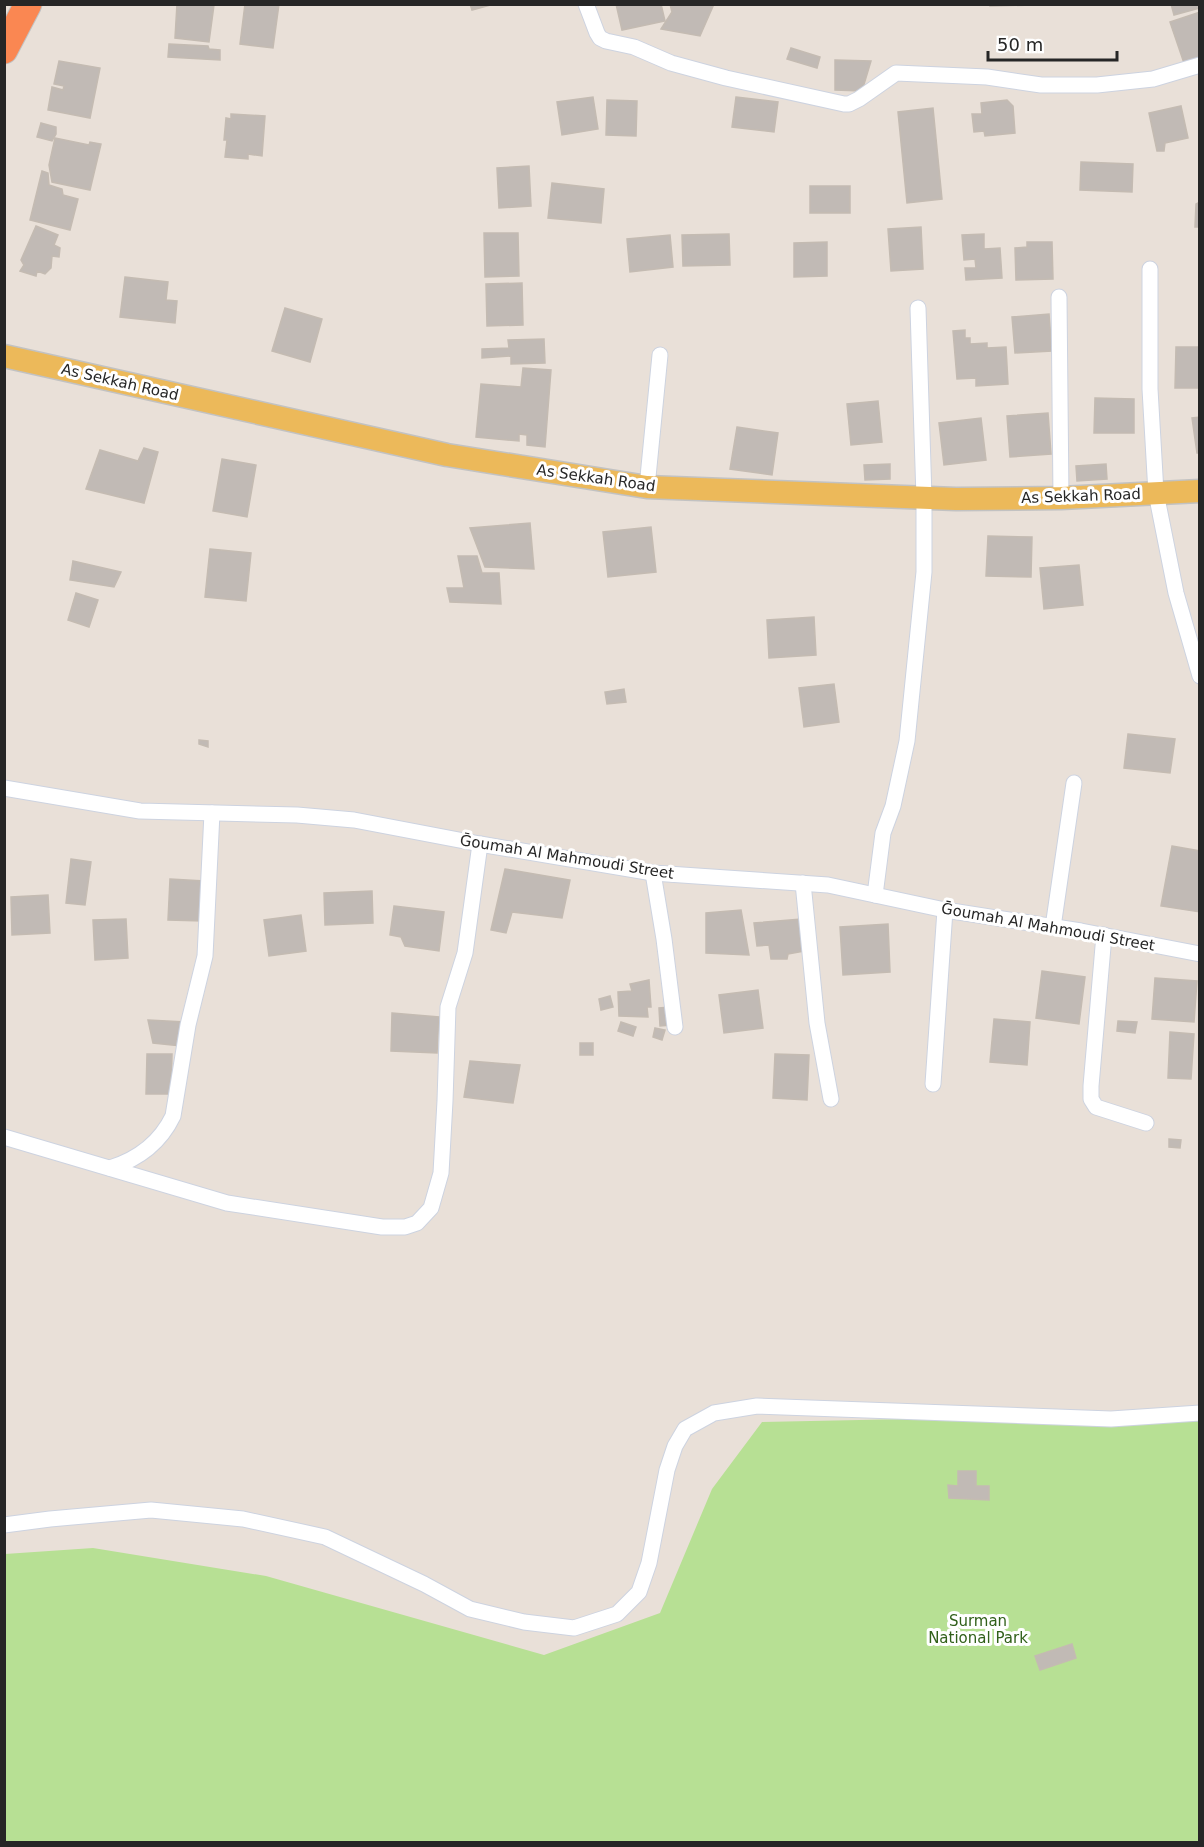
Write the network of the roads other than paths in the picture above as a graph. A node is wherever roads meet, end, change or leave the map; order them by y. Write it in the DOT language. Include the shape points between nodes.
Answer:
graph roads {
  1 [pos="28,4"];
  2 [pos="586,4"];
  3 [pos="4,50"];
  4 [pos="1200,65"];
  5 [pos="1150,269"];
  6 [pos="1059,297"];
  7 [pos="918,308"];
  8 [pos="660,355"];
  9 [pos="4,356"];
  10 [pos="647,487"];
  11 [pos="1200,491"];
  12 [pos="1156,494"];
  13 [pos="924,498"];
  14 [pos="1061,498"];
  15 [pos="1200,676"];
  16 [pos="1074,783"];
  17 [pos="4,788"];
  18 [pos="212,813"];
  19 [pos="480,844"];
  20 [pos="653,873"];
  21 [pos="803,883"];
  22 [pos="874,895"];
  23 [pos="945,910"];
  24 [pos="1053,927"];
  25 [pos="1104,935"];
  26 [pos="1200,954"];
  27 [pos="675,1026"];
  28 [pos="933,1084"];
  29 [pos="831,1099"];
  30 [pos="1146,1123"];
  31 [pos="4,1137"];
  32 [pos="110,1168"];
  33 [pos="1200,1413"];
  34 [pos="4,1525"];
  1 -- 3 [label="highway"];
  2 -- 4 [label="street" via="597,33 606,41 715,75 844,104 859,99 896,73 987,77 1041,85 1097,85 1153,79"];
  5 -- 12 [label="street" via="1150,389"];
  6 -- 14 [label="street"];
  7 -- 13 [label="street"];
  8 -- 10 [label="street"];
  9 -- 10 [label="main road, As Sekkah Road" via="447,455"];
  10 -- 13 [label="main road, As Sekkah Road"];
  11 -- 12 [label="main road, As Sekkah Road"];
  12 -- 14 [label="main road, As Sekkah Road"];
  12 -- 15 [label="street" via="1176,593"];
  13 -- 14 [label="main road, As Sekkah Road"];
  13 -- 22 [label="street" via="924,572 907,741 883,833"];
  16 -- 24 [label="street"];
  17 -- 18 [label="street, Ḡoumah Al Mahmoudi Street" via="140,810"];
  18 -- 19 [label="street, Ḡoumah Al Mahmoudi Street" via="354,820"];
  18 -- 32 [label="street" via="205,956 188,1025 173,1116 167,1129 147,1150"];
  19 -- 20 [label="street, Ḡoumah Al Mahmoudi Street"];
  19 -- 32 [label="street" via="465,952 448,1007 441,1173 431,1208 417,1223 382,1227 227,1203"];
  20 -- 21 [label="street, Ḡoumah Al Mahmoudi Street"];
  20 -- 27 [label="street"];
  21 -- 22 [label="street, Ḡoumah Al Mahmoudi Street"];
  21 -- 29 [label="street" via="817,1023"];
  22 -- 23 [label="street, Ḡoumah Al Mahmoudi Street"];
  23 -- 24 [label="street, Ḡoumah Al Mahmoudi Street"];
  23 -- 28 [label="street"];
  24 -- 25 [label="street, Ḡoumah Al Mahmoudi Street"];
  25 -- 26 [label="street, Ḡoumah Al Mahmoudi Street"];
  25 -- 30 [label="street" via="1091,1099 1096,1107"];
  31 -- 32 [label="street"];
  33 -- 34 [label="street" via="1111,1419 757,1406 714,1413 685,1429 675,1446 639,1592 617,1614 574,1628 524,1622 470,1609 325,1537 243,1519 151,1510"];
}
